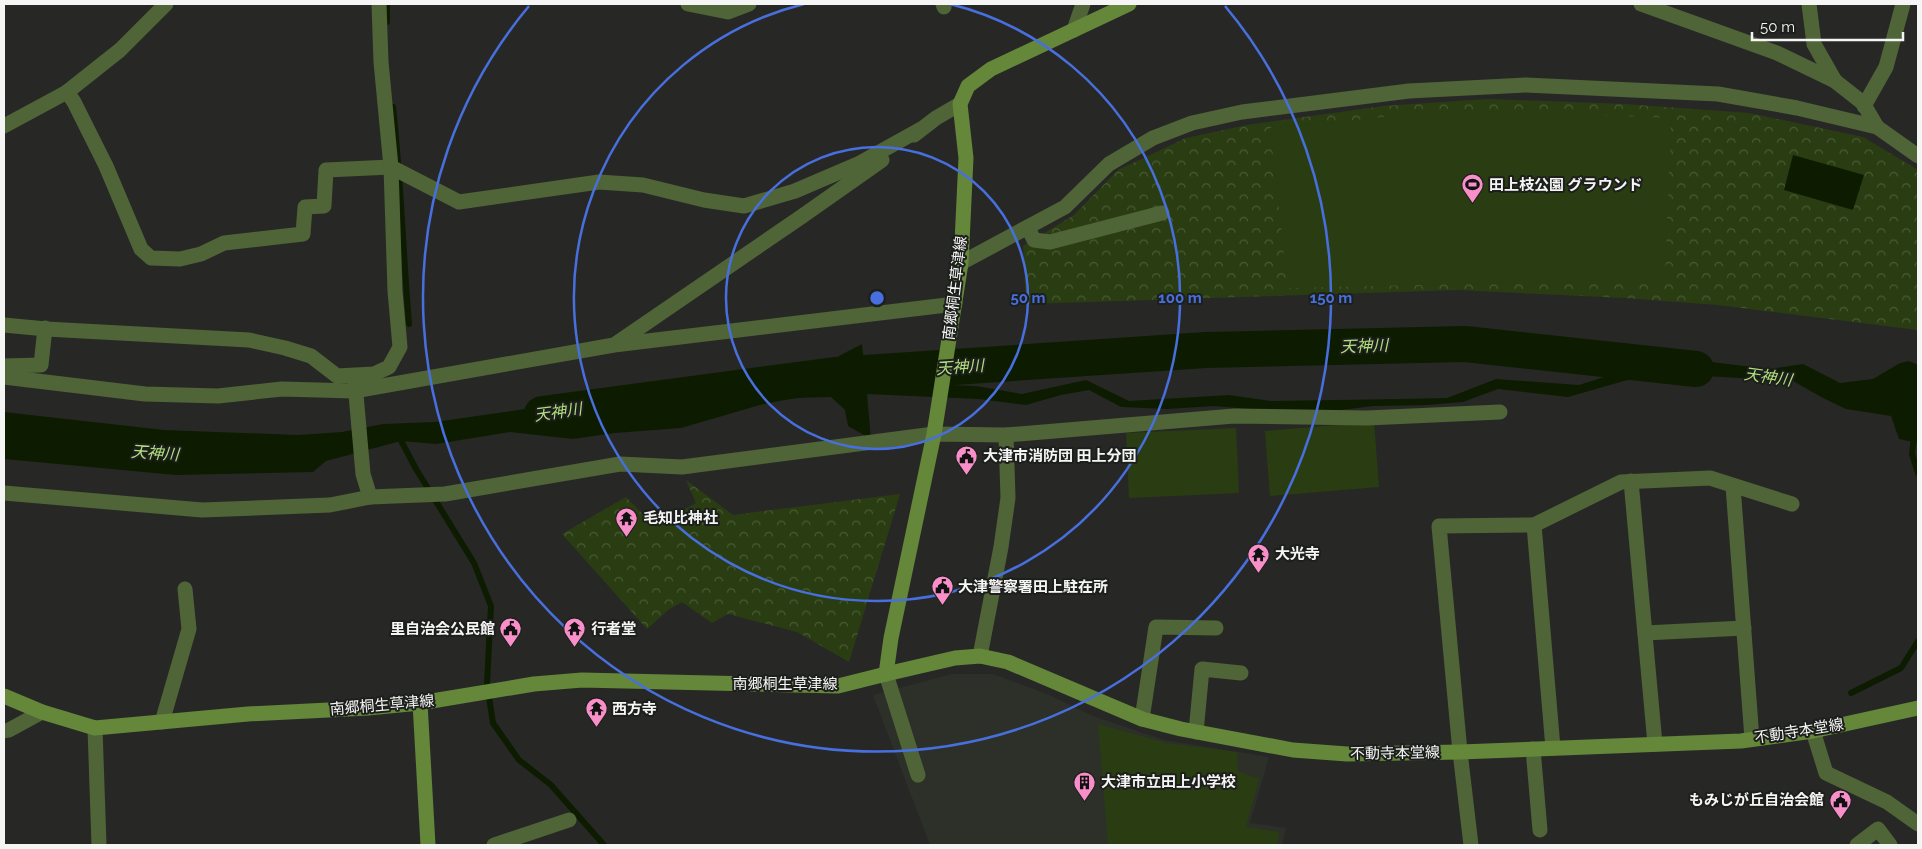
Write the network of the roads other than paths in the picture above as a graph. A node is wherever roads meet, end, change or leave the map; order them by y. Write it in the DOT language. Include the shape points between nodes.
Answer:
graph roads {
  1 [pos="166,4"];
  2 [pos="379,4"];
  3 [pos="688,4"];
  4 [pos="749,4"];
  5 [pos="1083,4"];
  6 [pos="1129,4"];
  7 [pos="1641,4"];
  8 [pos="1809,4"];
  9 [pos="1903,4"];
  10 [pos="1074,30"];
  11 [pos="1835,81"];
  12 [pos="67,92"];
  13 [pos="960,104"];
  14 [pos="1864,106"];
  15 [pos="4,126"];
  16 [pos="1877,127"];
  17 [pos="921,129"];
  18 [pos="1918,156"];
  19 [pos="391,167"];
  20 [pos="1162,213"];
  21 [pos="1028,228"];
  22 [pos="961,263"];
  23 [pos="954,308"];
  24 [pos="4,325"];
  25 [pos="45,328"];
  26 [pos="614,345"];
  27 [pos="4,366"];
  28 [pos="4,377"];
  29 [pos="355,383"];
  30 [pos="1500,412"];
  31 [pos="934,434"];
  32 [pos="1006,435"];
  33 [pos="1631,481"];
  34 [pos="1733,486"];
  35 [pos="4,493"];
  36 [pos="370,497"];
  37 [pos="1792,504"];
  38 [pos="1534,524"];
  39 [pos="185,589"];
  40 [pos="1216,628"];
  41 [pos="1744,628"];
  42 [pos="1644,634"];
  43 [pos="980,656"];
  44 [pos="1242,673"];
  45 [pos="886,674"];
  46 [pos="4,696"];
  47 [pos="420,703"];
  48 [pos="1918,708"];
  49 [pos="42,712"];
  50 [pos="1142,719"];
  51 [pos="162,722"];
  52 [pos="95,728"];
  53 [pos="4,730"];
  54 [pos="1813,731"];
  55 [pos="1196,732"];
  56 [pos="1752,739"];
  57 [pos="1655,744"];
  58 [pos="1553,748"];
  59 [pos="1533,749"];
  60 [pos="1460,752"];
  61 [pos="918,775"];
  62 [pos="569,820"];
  63 [pos="1918,824"];
  64 [pos="1540,830"];
  65 [pos="100,845"];
  66 [pos="428,845"];
  67 [pos="494,845"];
  68 [pos="1471,845"];
  69 [pos="1857,845"];
  70 [pos="1890,845"];
  1 -- 12 [label="street" via="120,50"];
  2 -- 19 [label="street"];
  3 -- 4 [label="street" via="728,12"];
  5 -- 10 [label="street"];
  6 -- 10 [label="main road"];
  7 -- 11 [label="street" via="1778,54"];
  8 -- 11 [label="street" via="1814,44"];
  9 -- 14 [label="street" via="1886,67"];
  10 -- 13 [label="main road" via="991,69 968,86"];
  11 -- 14 [label="street"];
  12 -- 15 [label="street"];
  12 -- 19 [label="street" via="106,166 141,249 151,258 180,260 224,243 303,234 305,207 324,206 326,170"];
  13 -- 17 [label="street"];
  13 -- 22 [label="main road, 南郷桐生草津線" via="966,158"];
  14 -- 16 [label="street"];
  16 -- 18 [label="street"];
  16 -- 21 [label="street" via="1718,94 1526,85 1399,92 1242,112 1192,123 1153,138 1109,164 1065,207"];
  17 -- 19 [label="street" via="858,164 795,192 744,206 643,185 599,182 459,202"];
  17 -- 26 [label="street" via="802,217"];
  19 -- 29 [label="street" via="400,347 389,367"];
  20 -- 21 [label="street" via="1050,242 1034,240"];
  21 -- 22 [label="street"];
  22 -- 23 [label="main road, 南郷桐生草津線"];
  23 -- 26 [label="street"];
  23 -- 31 [label="main road, 南郷桐生草津線"];
  24 -- 25 [label="street"];
  25 -- 27 [label="street" via="41,365"];
  25 -- 29 [label="street" via="249,340 311,356 338,376"];
  26 -- 29 [label="street"];
  28 -- 29 [label="street" via="145,394 218,396"];
  29 -- 36 [label="street" via="363,474"];
  30 -- 32 [label="street" via="1367,418 1234,416"];
  31 -- 32 [label="street"];
  31 -- 36 [label="street" via="682,467 620,464 445,494"];
  31 -- 45 [label="main road, 南郷桐生草津線"];
  32 -- 43 [label="street" via="1008,498"];
  33 -- 34 [label="street" via="1710,478"];
  33 -- 38 [label="street" via="1622,482"];
  33 -- 42 [label="street"];
  34 -- 37 [label="street"];
  34 -- 41 [label="street"];
  35 -- 36 [label="street" via="202,510 330,506"];
  38 -- 58 [label="street"];
  38 -- 60 [label="street" via="1439,526"];
  39 -- 51 [label="street" via="189,629"];
  40 -- 50 [label="street" via="1156,626"];
  41 -- 42 [label="street"];
  41 -- 56 [label="street"];
  42 -- 57 [label="street"];
  43 -- 45 [label="main road, 不動寺本堂線" via="947,659"];
  43 -- 50 [label="main road, 不動寺本堂線" via="1008,662"];
  44 -- 55 [label="street" via="1202,669"];
  45 -- 47 [label="main road, 南郷桐生草津線" via="838,686 582,680 534,684"];
  45 -- 61 [label="street"];
  46 -- 49 [label="main road, 南郷桐生草津線"];
  47 -- 51 [label="main road, 南郷桐生草津線"];
  47 -- 66 [label="main road"];
  48 -- 54 [label="main road, 不動寺本堂線"];
  49 -- 52 [label="main road, 南郷桐生草津線"];
  49 -- 53 [label="street"];
  50 -- 55 [label="main road, 不動寺本堂線"];
  51 -- 52 [label="main road, 南郷桐生草津線"];
  52 -- 65 [label="street"];
  54 -- 56 [label="main road, 不動寺本堂線"];
  54 -- 63 [label="street" via="1826,773 1887,802"];
  55 -- 60 [label="main road, 不動寺本堂線" via="1293,750 1347,754"];
  56 -- 57 [label="main road, 不動寺本堂線"];
  57 -- 58 [label="main road, 不動寺本堂線"];
  58 -- 59 [label="main road, 不動寺本堂線"];
  59 -- 60 [label="main road, 不動寺本堂線"];
  59 -- 64 [label="street"];
  60 -- 68 [label="street"];
  62 -- 67 [label="street"];
  69 -- 70 [label="street" via="1878,829"];
}
